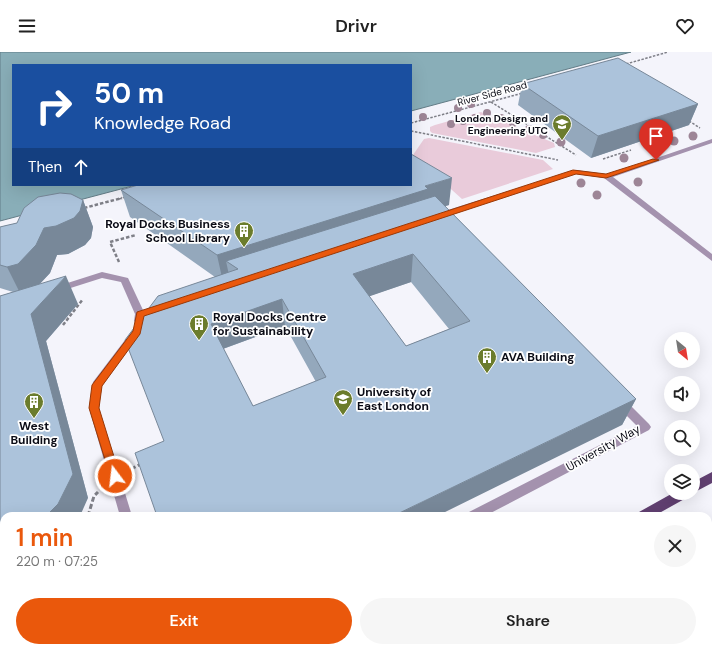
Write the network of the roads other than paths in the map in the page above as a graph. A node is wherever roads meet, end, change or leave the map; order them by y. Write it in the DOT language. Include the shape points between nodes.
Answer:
graph roads {
  1 [pos="712,141"];
  2 [pos="606,176"];
  3 [pos="449,227"];
  4 [pos="712,258"];
  5 [pos="51,291"];
  6 [pos="163,307"];
  7 [pos="140,314"];
  8 [pos="611,393"];
  9 [pos="712,477"];
  10 [pos="700,484"];
  11 [pos="672,500"];
  12 [pos="125,512"];
  13 [pos="481,512"];
  14 [pos="650,512"];
  1 -- 2 [label="lane"];
  2 -- 3 [label="lane" via="576,172 434,217"];
  2 -- 4 [label="lane"];
  5 -- 7 [label="lane" via="102,276 125,280"];
  6 -- 7 [label="lane"];
  7 -- 12 [label="lane" via="137,332 97,385 94,408"];
  8 -- 13 [label="lane, University Way" via="645,427"];
  9 -- 10 [label="main road"];
  11 -- 14 [label="main road"];
}
